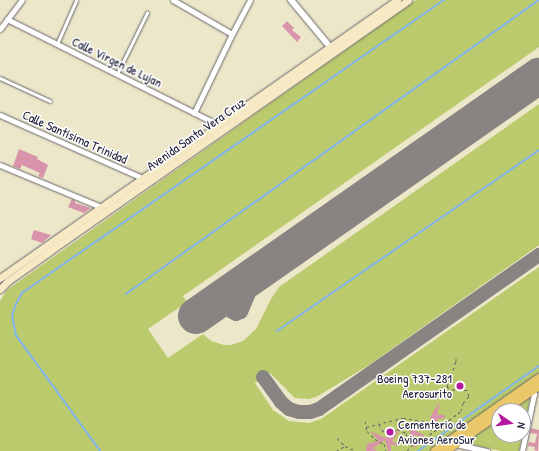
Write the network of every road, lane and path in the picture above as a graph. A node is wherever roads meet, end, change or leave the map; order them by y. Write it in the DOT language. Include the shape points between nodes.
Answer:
graph roads {
  1 [pos="22,0"];
  2 [pos="173,0"];
  3 [pos="250,0"];
  4 [pos="291,0"];
  5 [pos="397,0"];
  6 [pos="408,0"];
  7 [pos="76,1"];
  8 [pos="147,13"];
  9 [pos="7,19"];
  10 [pos="0,29"];
  11 [pos="232,34"];
  12 [pos="56,44"];
  13 [pos="330,47"];
  14 [pos="117,75"];
  15 [pos="0,78"];
  16 [pos="50,101"];
  17 [pos="194,113"];
  18 [pos="0,116"];
  19 [pos="217,126"];
  20 [pos="0,166"];
  21 [pos="142,178"];
  22 [pos="101,207"];
  23 [pos="0,278"];
  24 [pos="0,289"];
  25 [pos="456,357"];
  26 [pos="539,378"];
  27 [pos="539,386"];
  28 [pos="530,388"];
  29 [pos="512,403"];
  30 [pos="491,419"];
  31 [pos="365,421"];
  32 [pos="379,424"];
  33 [pos="366,427"];
  34 [pos="433,432"];
  35 [pos="338,438"];
  36 [pos="455,441"];
  37 [pos="412,445"];
  38 [pos="345,446"];
  39 [pos="440,450"];
  40 [pos="336,451"];
  41 [pos="356,451"];
  42 [pos="386,451"];
  43 [pos="407,451"];
  44 [pos="487,451"];
  45 [pos="522,451"];
  1 -- 9 [label="street"];
  2 -- 11 [label="street"];
  3 -- 11 [label="street"];
  4 -- 13 [label="street"];
  5 -- 13 [label="main road, Avenida Santa Vera Cruz"];
  6 -- 24 [label="main road, Avenida Santa Vera Cruz" via="44,255"];
  7 -- 12 [label="lane"];
  8 -- 14 [label="lane"];
  9 -- 10 [label="street"];
  9 -- 12 [label="street, Calle Virgen de Lujan"];
  11 -- 17 [label="street"];
  12 -- 14 [label="street, Calle Virgen de Lujan"];
  13 -- 19 [label="main road, Avenida Santa Vera Cruz"];
  14 -- 17 [label="street, Calle Virgen de Lujan"];
  15 -- 16 [label="lane"];
  17 -- 19 [label="street, Calle Virgen de Lujan"];
  18 -- 21 [label="street, Calle Santísima Trinidad"];
  19 -- 21 [label="main road, Avenida Santa Vera Cruz"];
  20 -- 22 [label="street"];
  21 -- 22 [label="main road, Avenida Santa Vera Cruz"];
  22 -- 23 [label="main road, Avenida Santa Vera Cruz"];
  25 -- 34 [label="path" via="447,387 467,390 469,396 461,411"];
  26 -- 28 [label="highway"];
  27 -- 28 [label="highway"];
  28 -- 29 [label="highway"];
  28 -- 36 [label="highway"];
  28 -- 45 [label="street" via="534,394"];
  30 -- 36 [label="highway"];
  31 -- 33 [label="path"];
  32 -- 33 [label="path"];
  32 -- 34 [label="path" via="403,418 426,421"];
  32 -- 37 [label="path" via="389,435 397,429 406,433"];
  33 -- 42 [label="path" via="375,439 384,444"];
  34 -- 37 [label="path"];
  35 -- 38 [label="path"];
  36 -- 39 [label="highway"];
  36 -- 44 [label="street"];
  37 -- 43 [label="path"];
  38 -- 40 [label="path"];
  38 -- 41 [label="path"];
}
